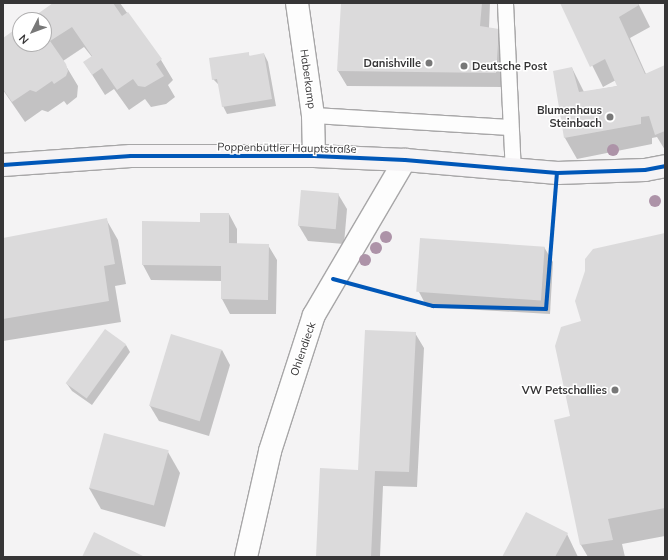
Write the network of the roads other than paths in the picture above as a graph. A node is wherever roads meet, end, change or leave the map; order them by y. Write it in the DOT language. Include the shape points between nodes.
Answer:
graph roads {
  1 [pos="297,3"];
  2 [pos="505,3"];
  3 [pos="314,115"];
  4 [pos="510,127"];
  5 [pos="314,156"];
  6 [pos="405,160"];
  7 [pos="3,165"];
  8 [pos="665,166"];
  9 [pos="513,170"];
  10 [pos="246,557"];
  1 -- 3 [label="street, Haberkamp"];
  2 -- 4 [label="lane"];
  3 -- 4 [label="lane"];
  3 -- 5 [label="street, Haberkamp"];
  4 -- 9 [label="lane"];
  5 -- 6 [label="street, Poppenbüttler Hauptstraße"];
  5 -- 7 [label="street, Poppenbüttler Hauptstraße" via="130,156"];
  6 -- 9 [label="street, Poppenbüttler Hauptstraße"];
  6 -- 10 [label="street, Ohlendieck" via="314,315 270,451"];
  8 -- 9 [label="street, Poppenbüttler Hauptstraße" via="592,174"];
}
